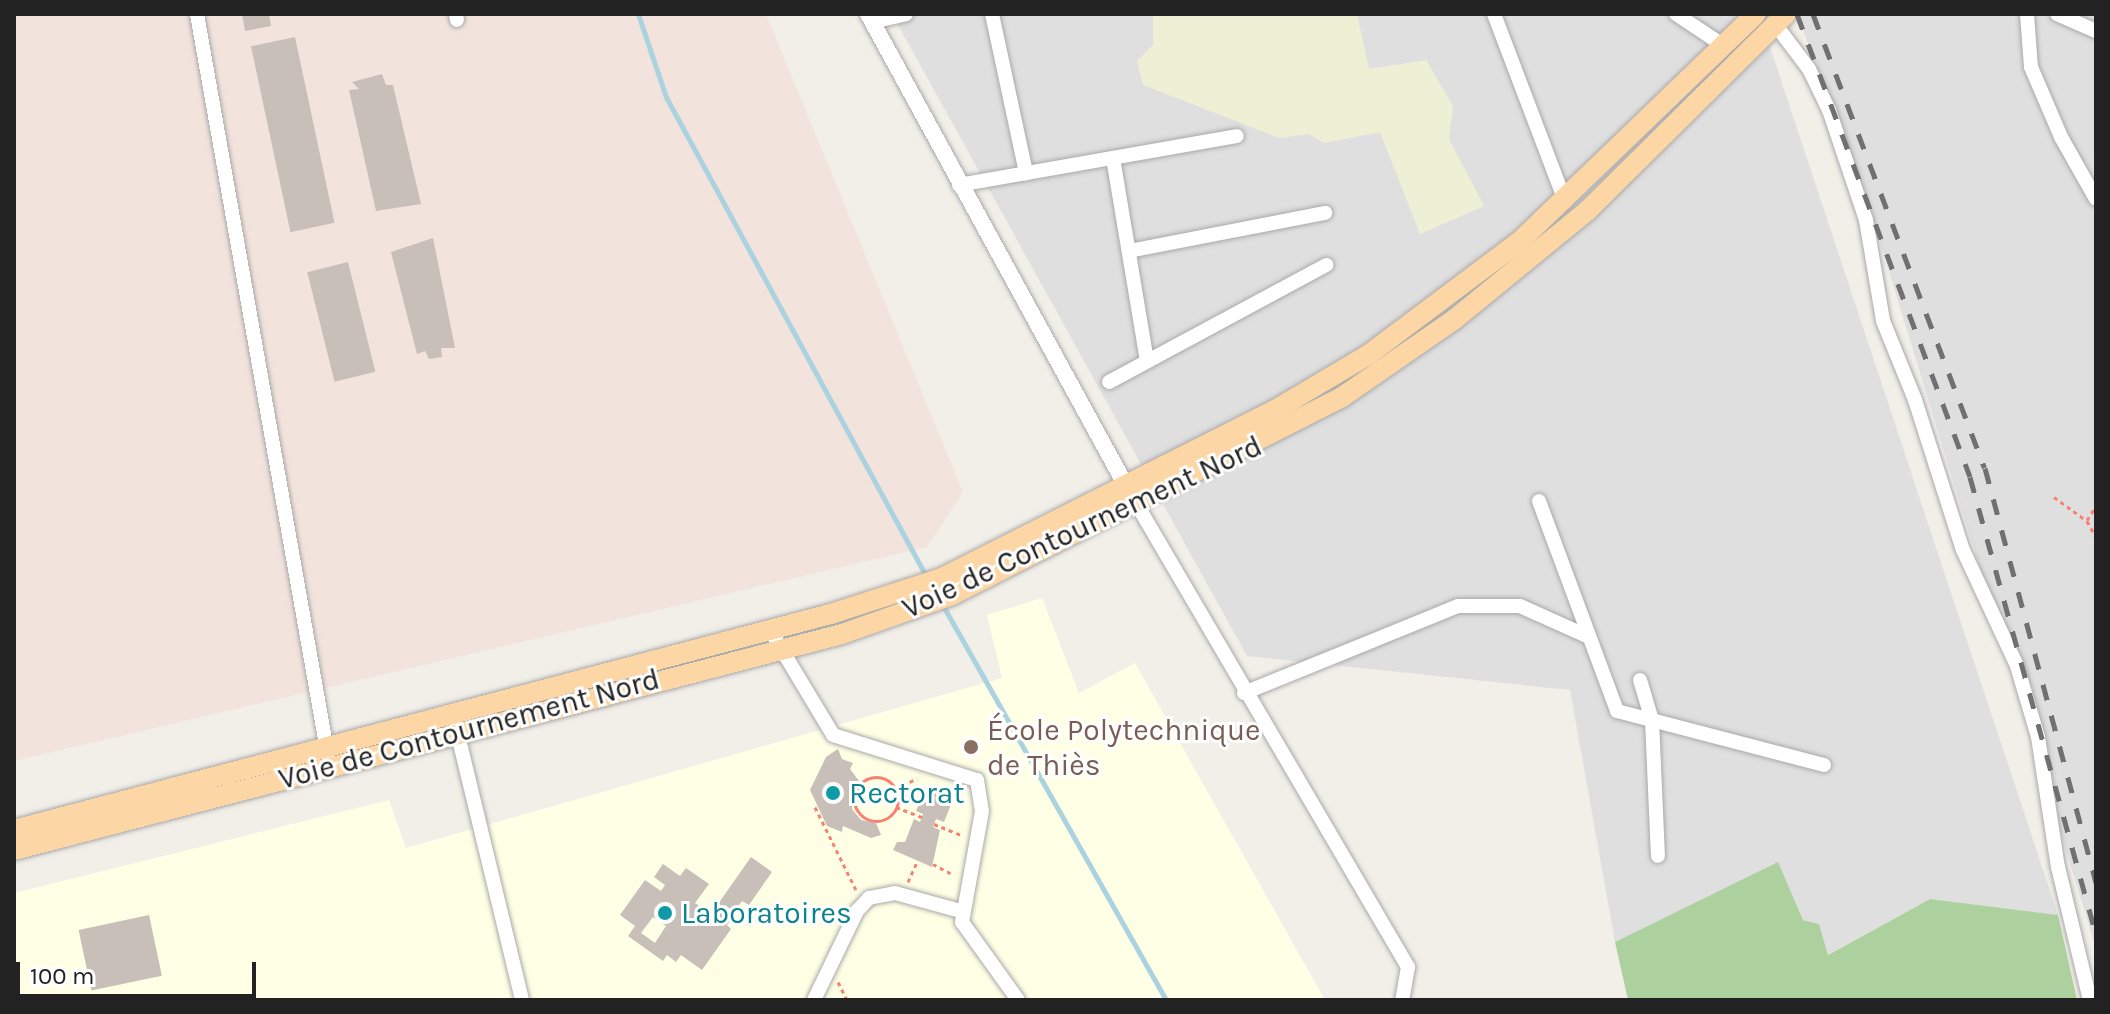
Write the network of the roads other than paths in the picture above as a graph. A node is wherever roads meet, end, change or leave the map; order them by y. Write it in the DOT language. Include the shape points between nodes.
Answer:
graph roads {
  1 [pos="197,14"];
  2 [pos="906,14"];
  3 [pos="992,14"];
  4 [pos="1494,14"];
  5 [pos="1676,14"];
  6 [pos="1756,14"];
  7 [pos="2027,14"];
  8 [pos="2057,14"];
  9 [pos="870,18"];
  10 [pos="1781,19"];
  11 [pos="2096,31"];
  12 [pos="1724,46"];
  13 [pos="1237,136"];
  14 [pos="1113,158"];
  15 [pos="1026,173"];
  16 [pos="959,185"];
  17 [pos="2096,199"];
  18 [pos="1565,201"];
  19 [pos="1325,213"];
  20 [pos="1129,251"];
  21 [pos="1326,265"];
  22 [pos="1147,361"];
  23 [pos="1109,382"];
  24 [pos="1130,494"];
  25 [pos="1539,501"];
  26 [pos="1589,637"];
  27 [pos="774,639"];
  28 [pos="1640,680"];
  29 [pos="1244,693"];
  30 [pos="1652,720"];
  31 [pos="454,721"];
  32 [pos="327,754"];
  33 [pos="1824,765"];
  34 [pos="14,830"];
  35 [pos="14,850"];
  36 [pos="1658,856"];
  37 [pos="961,911"];
  38 [pos="522,1000"];
  39 [pos="814,1000"];
  40 [pos="1018,1000"];
  41 [pos="1402,1000"];
  42 [pos="2090,1000"];
  1 -- 32 [label="street"];
  2 -- 9 [label="street"];
  3 -- 15 [label="street"];
  4 -- 18 [label="street"];
  5 -- 12 [label="street"];
  6 -- 12 [label="main road, Voie de Contournement Nord"];
  7 -- 17 [label="street" via="2031,67 2061,137"];
  8 -- 11 [label="street"];
  9 -- 16 [label="street"];
  10 -- 24 [label="main road, Voie de Contournement Nord" via="1588,210 1455,319 1342,397"];
  10 -- 42 [label="street" via="1829,110 1866,220 1883,321 1915,400 1963,550 2017,666 2038,737 2058,867"];
  12 -- 18 [label="main road, Voie de Contournement Nord"];
  13 -- 14 [label="street"];
  14 -- 15 [label="street"];
  14 -- 20 [label="street"];
  15 -- 16 [label="street"];
  16 -- 24 [label="street"];
  18 -- 24 [label="main road, Voie de Contournement Nord" via="1368,355"];
  19 -- 20 [label="street"];
  20 -- 22 [label="street"];
  21 -- 22 [label="street"];
  22 -- 23 [label="street"];
  24 -- 27 [label="main road, Voie de Contournement Nord" via="908,603"];
  24 -- 29 [label="street"];
  25 -- 26 [label="street"];
  26 -- 29 [label="street" via="1520,606 1458,606"];
  26 -- 30 [label="street" via="1617,711"];
  27 -- 31 [label="main road, Voie de Contournement Nord"];
  27 -- 37 [label="street" via="833,735 977,780 982,811"];
  28 -- 30 [label="street"];
  29 -- 41 [label="street" via="1408,967"];
  30 -- 33 [label="street"];
  30 -- 36 [label="street"];
  31 -- 32 [label="main road, Voie de Contournement Nord"];
  31 -- 38 [label="street"];
  32 -- 34 [label="main road, Voie de Contournement Nord"];
  32 -- 35 [label="main road, Voie de Contournement Nord"];
  37 -- 39 [label="street" via="902,895 882,894 862,902"];
  37 -- 40 [label="street" via="971,939"];
}
